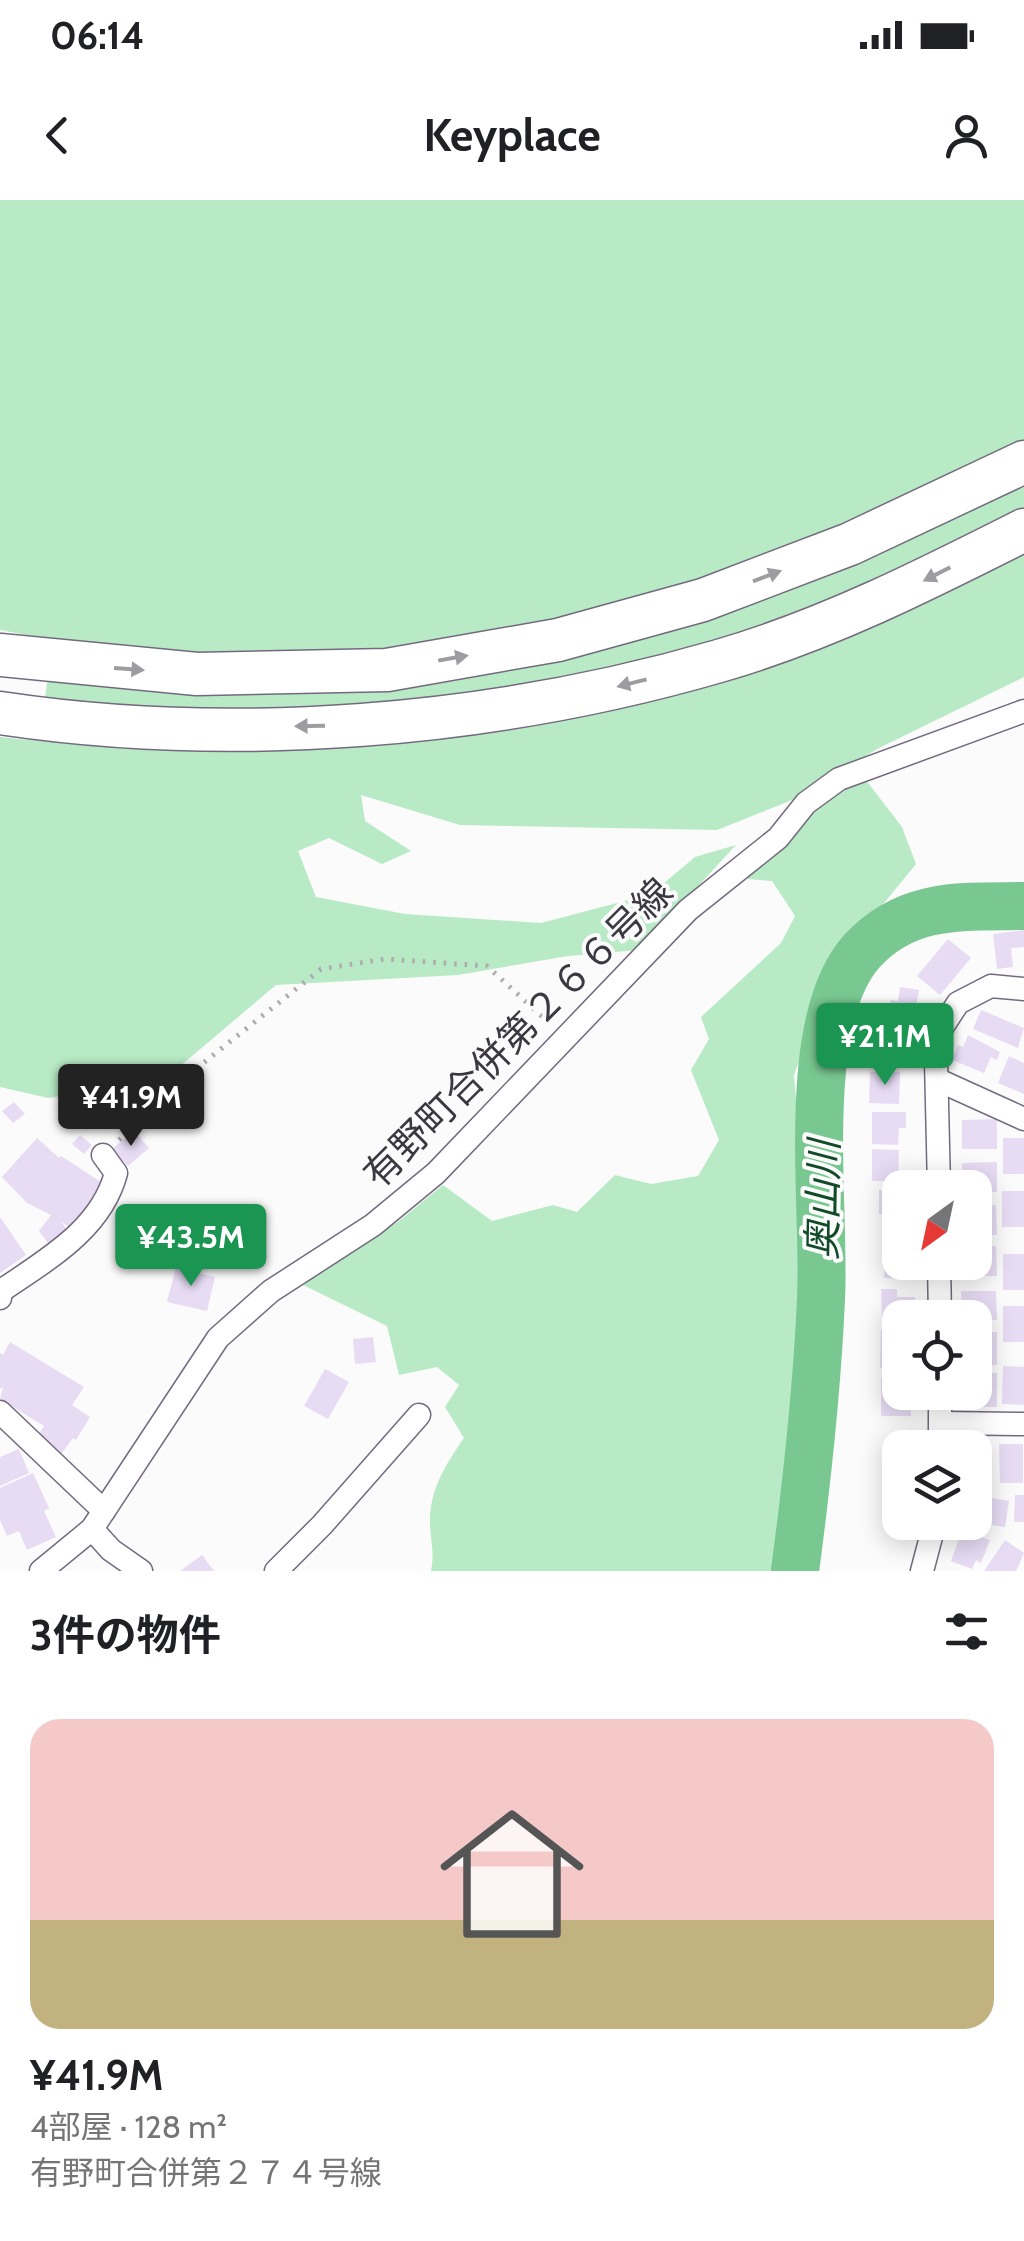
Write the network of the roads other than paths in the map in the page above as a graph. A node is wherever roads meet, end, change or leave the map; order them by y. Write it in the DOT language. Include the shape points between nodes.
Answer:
graph roads {
  1 [pos="1024,462"];
  2 [pos="1024,530"];
  3 [pos="11,656"];
  4 [pos="1024,711"];
  5 [pos="14,715"];
  6 [pos="1024,989"];
  7 [pos="938,1080"];
  8 [pos="1024,1119"];
  9 [pos="103,1156"];
  10 [pos="939,1170"];
  11 [pos="0,1294"];
  12 [pos="941,1410"];
  13 [pos="0,1412"];
  14 [pos="419,1415"];
  15 [pos="941,1423"];
  16 [pos="1024,1424"];
  17 [pos="941,1430"];
  18 [pos="98,1520"];
  19 [pos="930,1540"];
  20 [pos="41,1571"];
  21 [pos="141,1571"];
  22 [pos="276,1571"];
  23 [pos="922,1571"];
  3 -- 1 [label="highway, one-way" via="197,674 387,670 558,640 702,600 832,551"];
  2 -- 5 [label="highway, one-way" via="864,608 721,660 574,697 367,725 192,728"];
  4 -- 18 [label="street, 有野町合併第２６６号線" via="839,779 806,803 778,838 688,910 436,1173 373,1225 271,1291 218,1338"];
  6 -- 7 [label="street" via="991,986 958,1003 941,1030"];
  7 -- 8 [label="street"];
  7 -- 10 [label="street"];
  9 -- 11 [label="street" via="116,1174 80,1234"];
  12 -- 15 [label="street"];
  13 -- 18 [label="street"];
  14 -- 22 [label="street"];
  15 -- 16 [label="street"];
  15 -- 17 [label="street"];
  18 -- 20 [label="street, 有野町合併第２６６号線"];
  18 -- 21 [label="street" via="111,1550"];
  19 -- 23 [label="street"];
}
